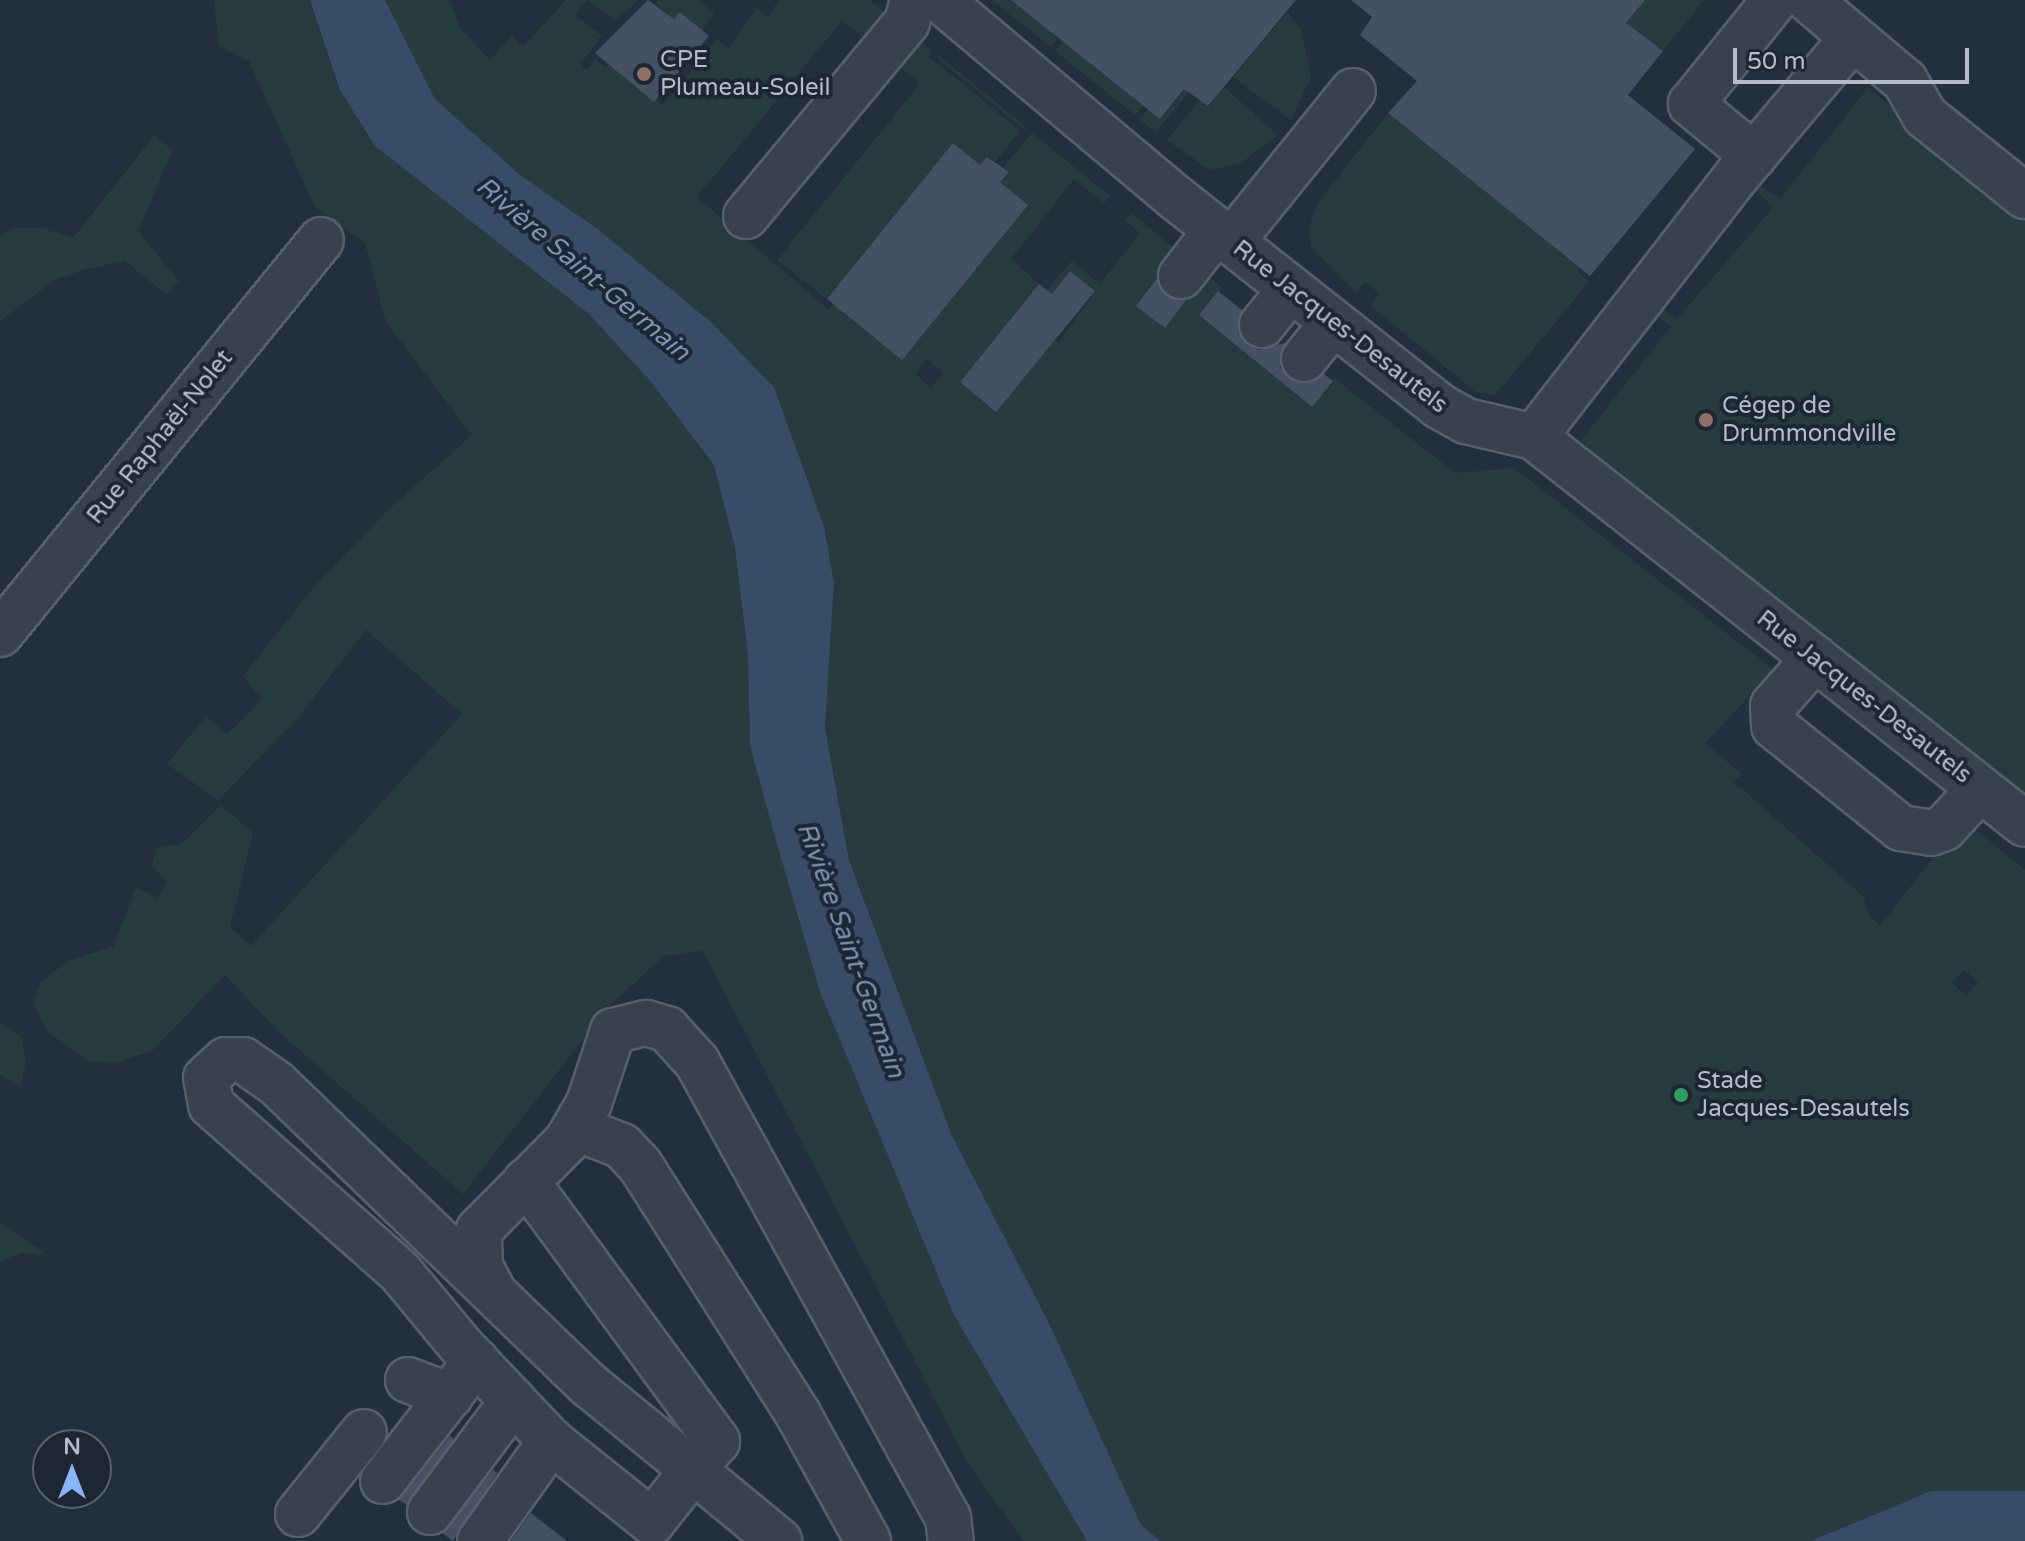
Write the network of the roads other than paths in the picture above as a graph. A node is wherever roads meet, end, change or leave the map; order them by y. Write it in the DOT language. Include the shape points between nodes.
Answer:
graph roads {
  1 [pos="913,0"];
  2 [pos="940,0"];
  3 [pos="1775,0"];
  4 [pos="1809,0"];
  5 [pos="1852,39"];
  6 [pos="1353,91"];
  7 [pos="1754,156"];
  8 [pos="2025,196"];
  9 [pos="746,216"];
  10 [pos="1224,236"];
  11 [pos="321,240"];
  12 [pos="1181,276"];
  13 [pos="1291,289"];
  14 [pos="1333,323"];
  15 [pos="1262,325"];
  16 [pos="1304,359"];
  17 [pos="1534,437"];
  18 [pos="0,634"];
  19 [pos="1815,658"];
  20 [pos="1980,789"];
  21 [pos="2025,824"];
  22 [pos="576,1128"];
  23 [pos="526,1181"];
  24 [pos="495,1293"];
  25 [pos="476,1361"];
  26 [pos="408,1380"];
  27 [pos="450,1396"];
  28 [pos="513,1401"];
  29 [pos="364,1432"];
  30 [pos="551,1441"];
  31 [pos="693,1470"];
  32 [pos="383,1481"];
  33 [pos="430,1512"];
  34 [pos="298,1514"];
  35 [pos="480,1541"];
  36 [pos="779,1541"];
  37 [pos="868,1541"];
  38 [pos="951,1541"];
  1 -- 9 [label="street" via="907,22"];
  2 -- 10 [label="street, Rue Jacques-Desautels"];
  3 -- 7 [label="street" via="1691,104"];
  4 -- 5 [label="street"];
  5 -- 7 [label="street"];
  5 -- 8 [label="street" via="1905,81 1925,116"];
  6 -- 10 [label="street"];
  7 -- 17 [label="street"];
  10 -- 12 [label="street"];
  10 -- 13 [label="street, Rue Jacques-Desautels"];
  11 -- 18 [label="street, Rue Raphaël-Nolet"];
  13 -- 14 [label="street, Rue Jacques-Desautels"];
  13 -- 15 [label="street"];
  14 -- 16 [label="street"];
  14 -- 17 [label="street, Rue Jacques-Desautels" via="1453,415"];
  17 -- 19 [label="street, Rue Jacques-Desautels"];
  19 -- 20 [label="street, Rue Jacques-Desautels"];
  19 -- 20 [label="street" via="1773,706 1774,726 1901,828 1931,833 1944,828"];
  20 -- 21 [label="street, Rue Jacques-Desautels"];
  22 -- 23 [label="street"];
  22 -- 37 [label="street" via="622,1146 640,1165 799,1416"];
  22 -- 38 [label="street" via="613,1031 646,1023 667,1029 684,1045 948,1518"];
  23 -- 24 [label="street" via="479,1230 480,1267"];
  23 -- 31 [label="street" via="717,1441"];
  24 -- 25 [label="street" via="276,1083 243,1060 213,1066 205,1089 211,1105 400,1272"];
  24 -- 31 [label="street" via="589,1385"];
  25 -- 27 [label="street"];
  25 -- 28 [label="street"];
  26 -- 27 [label="street"];
  27 -- 32 [label="street"];
  28 -- 30 [label="street"];
  28 -- 33 [label="street"];
  29 -- 34 [label="street"];
  30 -- 31 [label="street" via="652,1522"];
  30 -- 35 [label="street"];
  31 -- 36 [label="street"];
}
